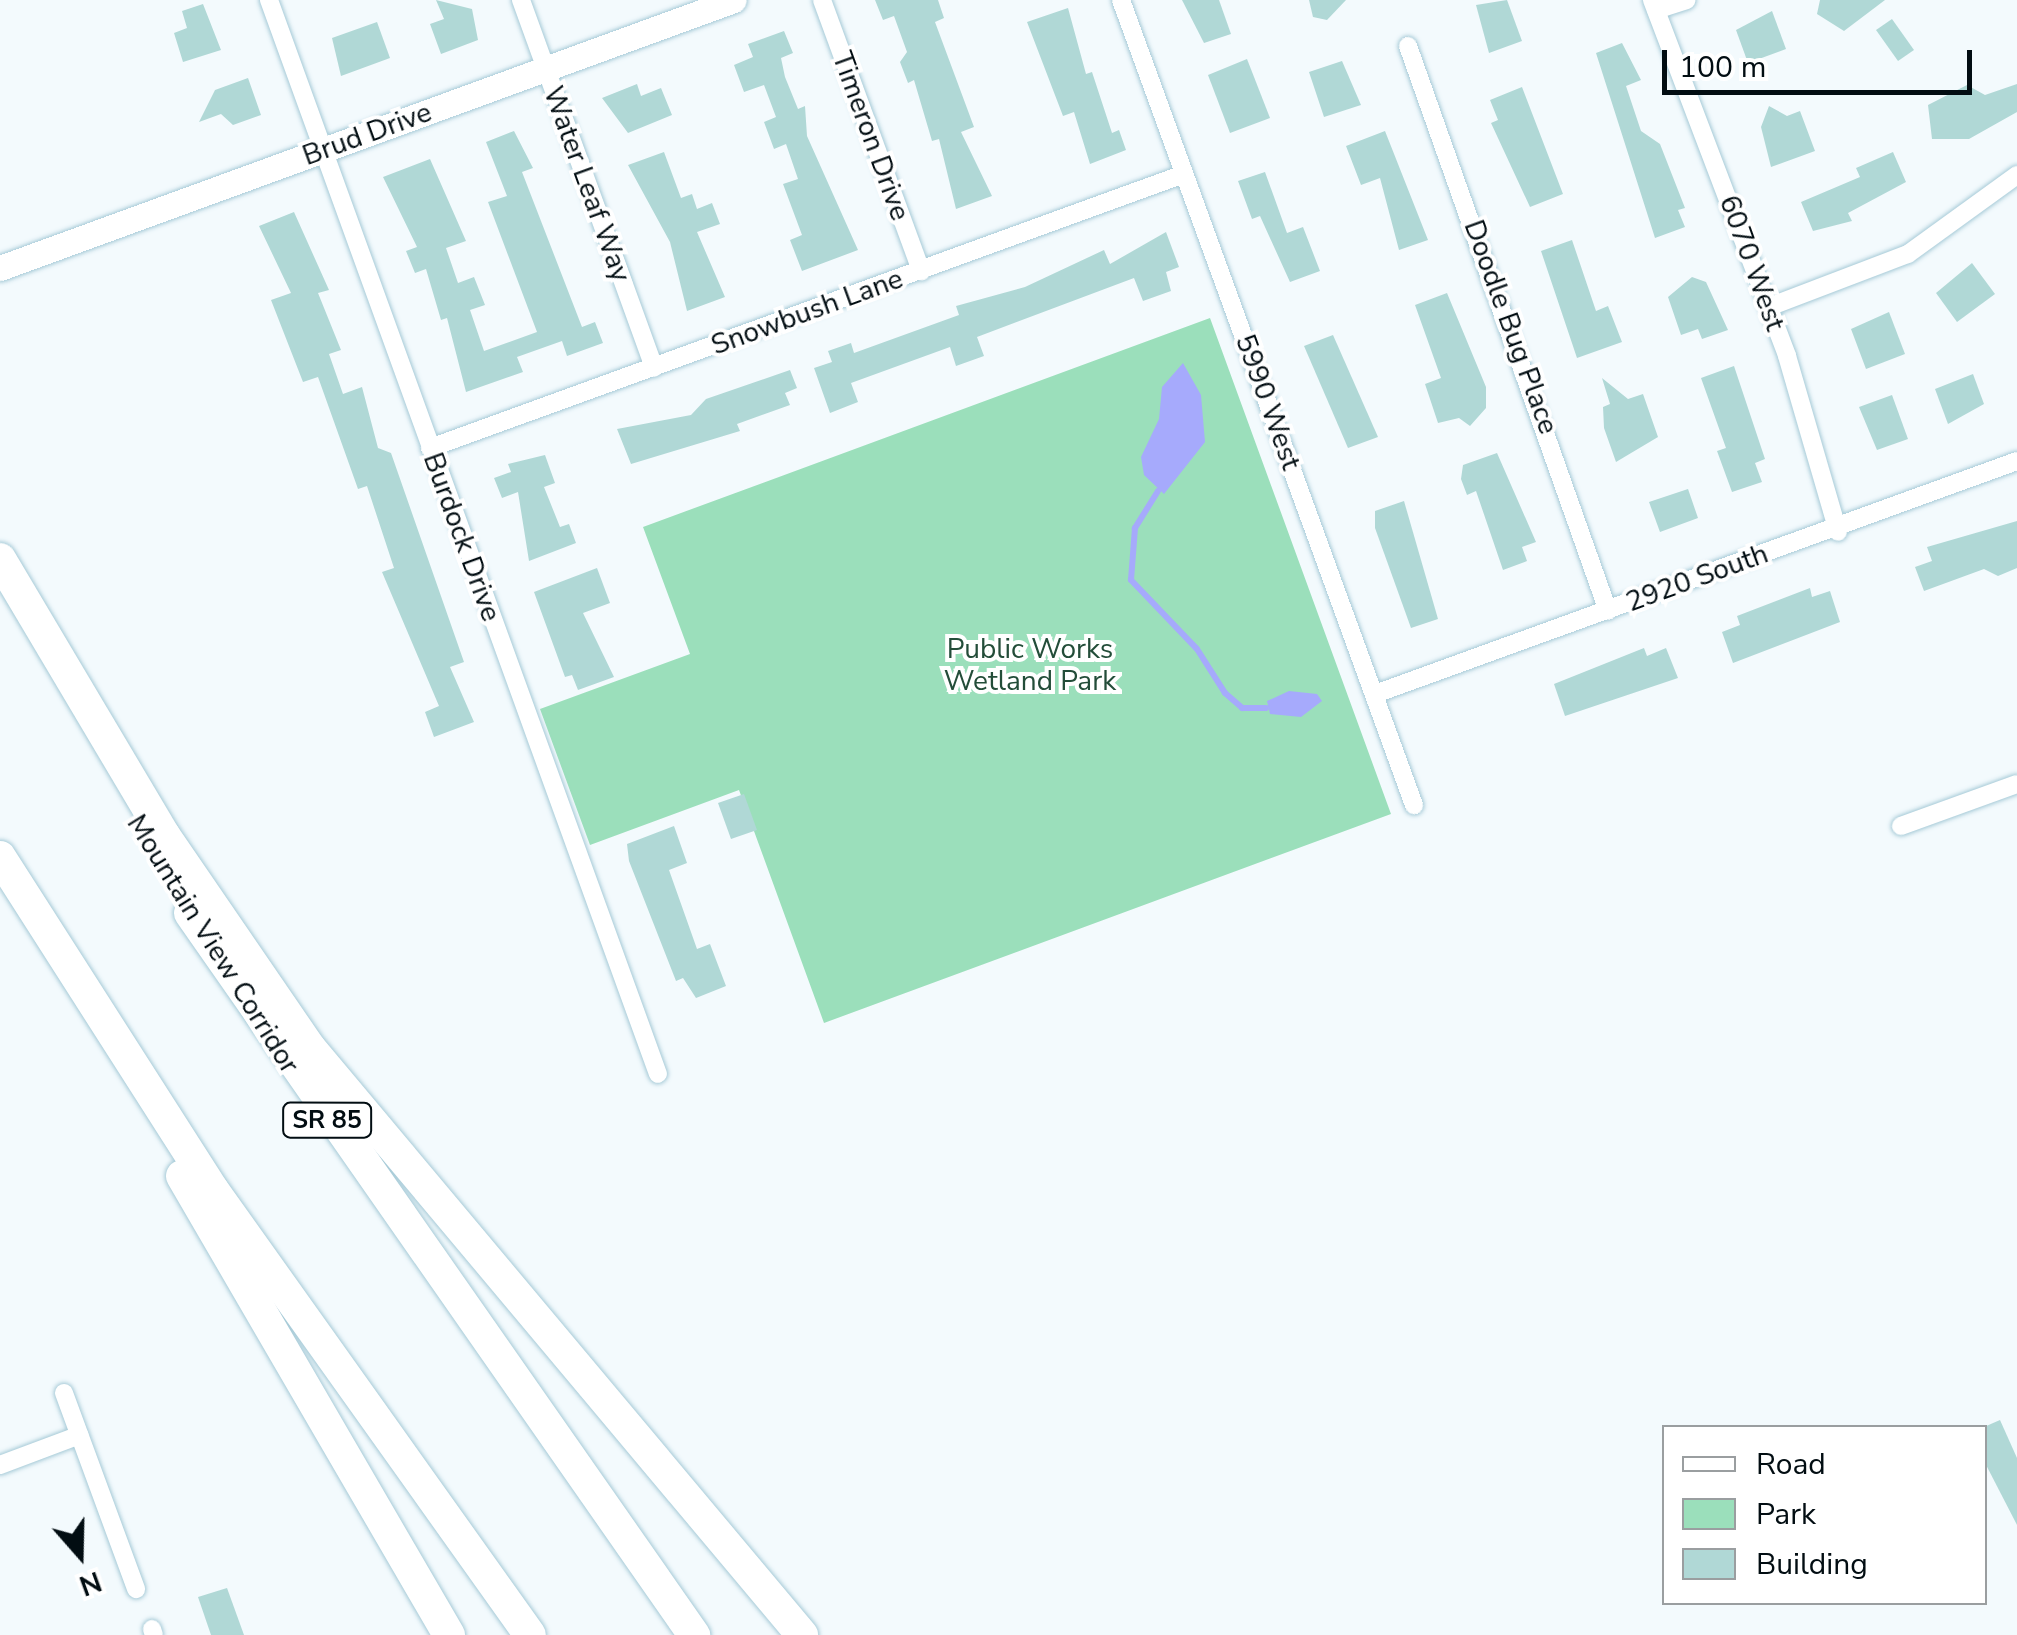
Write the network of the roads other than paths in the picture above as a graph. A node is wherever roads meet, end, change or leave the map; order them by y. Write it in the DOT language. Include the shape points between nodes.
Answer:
graph roads {
  1 [pos="269,0"];
  2 [pos="521,0"];
  3 [pos="734,0"];
  4 [pos="822,0"];
  5 [pos="1121,0"];
  6 [pos="1686,0"];
  7 [pos="1654,5"];
  8 [pos="1408,46"];
  9 [pos="546,69"];
  10 [pos="323,150"];
  11 [pos="1184,174"];
  12 [pos="2017,176"];
  13 [pos="0,268"];
  14 [pos="921,271"];
  15 [pos="1768,307"];
  16 [pos="654,368"];
  17 [pos="430,448"];
  18 [pos="2017,461"];
  19 [pos="1838,532"];
  20 [pos="0,559"];
  21 [pos="0,580"];
  22 [pos="1608,610"];
  23 [pos="1376,694"];
  24 [pos="2017,784"];
  25 [pos="1414,805"];
  26 [pos="1902,826"];
  27 [pos="0,857"];
  28 [pos="127,1064"];
  29 [pos="658,1074"];
  30 [pos="64,1393"];
  31 [pos="80,1435"];
  32 [pos="0,1465"];
  33 [pos="136,1588"];
  34 [pos="450,1635"];
  35 [pos="530,1635"];
  36 [pos="694,1635"];
  37 [pos="802,1635"];
  1 -- 10 [label="street, Burdock Drive"];
  2 -- 9 [label="street, Water Leaf Way"];
  3 -- 9 [label="main road, Brud Drive"];
  4 -- 14 [label="street, Timeron Drive"];
  5 -- 11 [label="street, 5990 West"];
  6 -- 7 [label="street"];
  7 -- 15 [label="street, 6070 West"];
  8 -- 22 [label="street, Doodle Bug Place"];
  9 -- 10 [label="main road, Brud Drive"];
  9 -- 16 [label="street, Water Leaf Way"];
  10 -- 13 [label="main road, Brud Drive"];
  10 -- 17 [label="street, Burdock Drive"];
  11 -- 14 [label="street, Snowbush Lane"];
  11 -- 23 [label="street, 5990 West"];
  12 -- 15 [label="street" via="1908,254"];
  14 -- 16 [label="street, Snowbush Lane"];
  15 -- 19 [label="street, 6070 West"];
  16 -- 17 [label="street, Snowbush Lane"];
  17 -- 29 [label="street, Burdock Drive"];
  18 -- 19 [label="street, 2920 South"];
  19 -- 22 [label="street, 2920 South"];
  20 -- 37 [label="highway" via="164,835 310,1048"];
  21 -- 36 [label="highway, Mountain View Corridor / SR 85" via="239,990"];
  22 -- 23 [label="street, 2920 South"];
  23 -- 25 [label="street, 5990 West"];
  24 -- 26 [label="street"];
  27 -- 28 [label="highway"];
  28 -- 34 [label="highway" via="212,1232"];
  28 -- 35 [label="highway"];
  30 -- 31 [label="street"];
  31 -- 32 [label="street"];
  31 -- 33 [label="street"];
}
